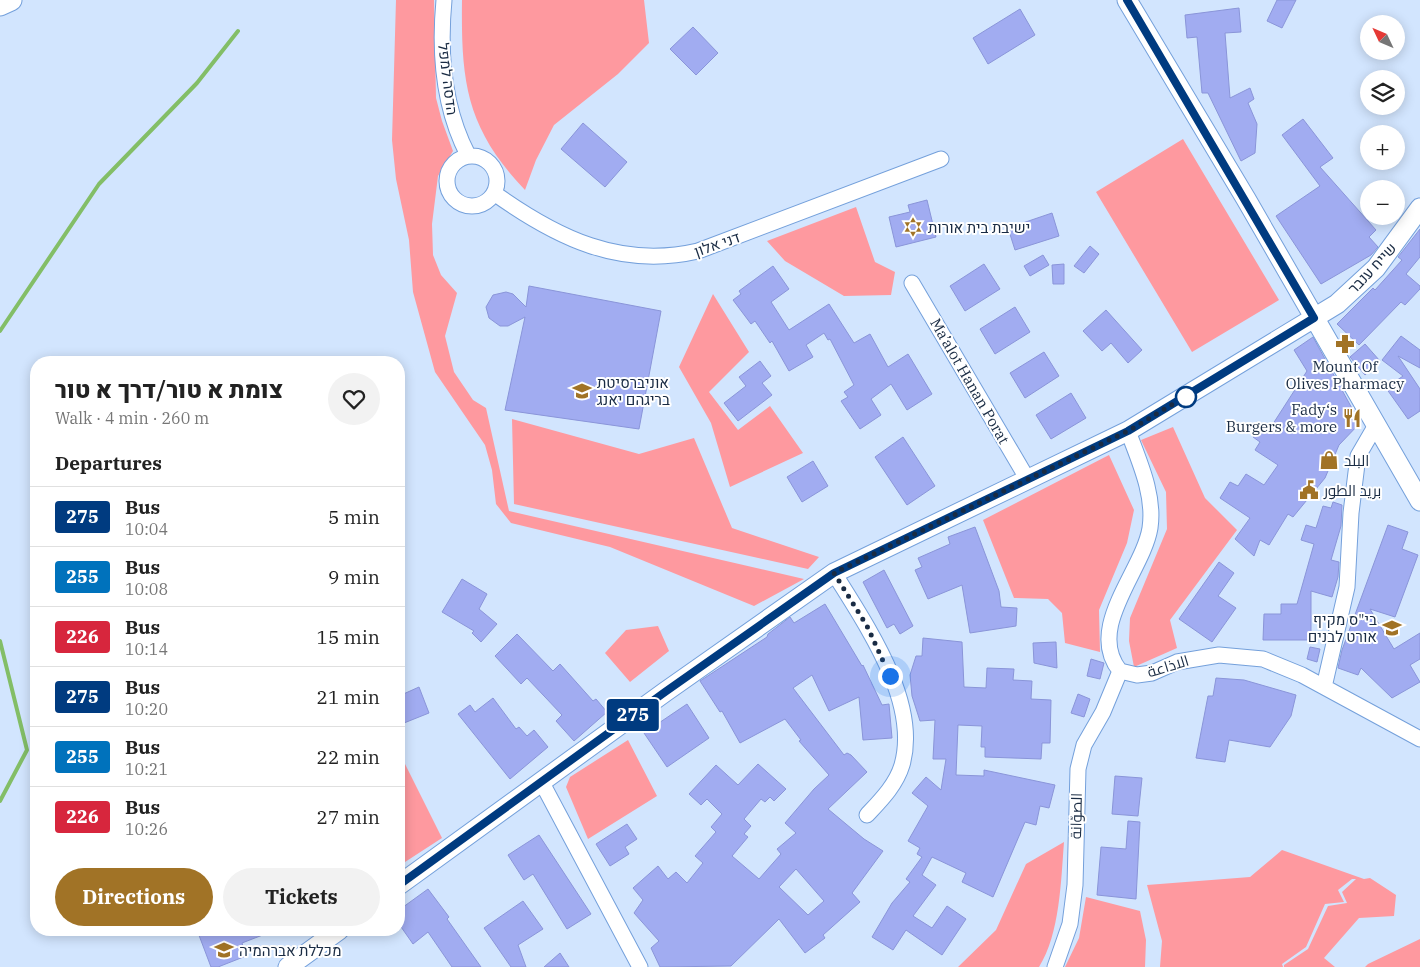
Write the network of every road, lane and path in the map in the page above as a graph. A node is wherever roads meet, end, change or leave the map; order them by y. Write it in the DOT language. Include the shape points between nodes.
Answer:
graph roads {
  1 [pos="11,0"];
  2 [pos="444,0"];
  3 [pos="1127,0"];
  4 [pos="0,5"];
  5 [pos="468,156"];
  6 [pos="941,159"];
  7 [pos="494,193"];
  8 [pos="1420,208"];
  9 [pos="912,283"];
  10 [pos="1314,318"];
  11 [pos="1376,425"];
  12 [pos="1128,431"];
  13 [pos="1028,480"];
  14 [pos="1420,501"];
  15 [pos="834,573"];
  16 [pos="1120,671"];
  17 [pos="1324,687"];
  18 [pos="1420,739"];
  19 [pos="541,781"];
  20 [pos="867,814"];
  21 [pos="405,881"];
  22 [pos="330,936"];
  23 [pos="288,967"];
  24 [pos="640,967"];
  25 [pos="1055,967"];
  1 -- 4 [label="main road"];
  2 -- 5 [label="street, הדסה למפל" via="444,77 455,129"];
  3 -- 10 [label="street"];
  5 -- 7 [label="street" via="480,156 492,165 498,181"];
  5 -- 7 [label="street" via="458,160 447,174 452,198 461,204 478,206 487,202"];
  6 -- 7 [label="street, דני אלון" via="698,251 669,257 628,256 581,243 532,219"];
  8 -- 10 [label="street, שייח ענבר" via="1376,268 1337,304"];
  9 -- 13 [label="street, Ma’alot Hanan Porat"];
  10 -- 11 [label="street"];
  10 -- 12 [label="street, שייח ענבר"];
  11 -- 14 [label="street"];
  11 -- 17 [label="street" via="1358,456 1348,587"];
  12 -- 13 [label="street, שייח ענבר"];
  12 -- 16 [label="street" via="1152,508 1150,529 1113,615 1111,655"];
  13 -- 15 [label="street, שייח ענבר"];
  15 -- 19 [label="street, שייח ענבר"];
  15 -- 20 [label="street" via="867,626 904,711 906,738 902,766 891,788"];
  16 -- 17 [label="street, الاذاعة" via="1137,675 1201,657 1242,656 1278,664"];
  16 -- 25 [label="street, الصوّانة" via="1103,712 1084,745 1078,769 1075,884 1070,924"];
  17 -- 18 [label="street, الاذاعة"];
  19 -- 21 [label="street, שייח ענבר"];
  19 -- 24 [label="street"];
  22 -- 23 [label="street"];
}
